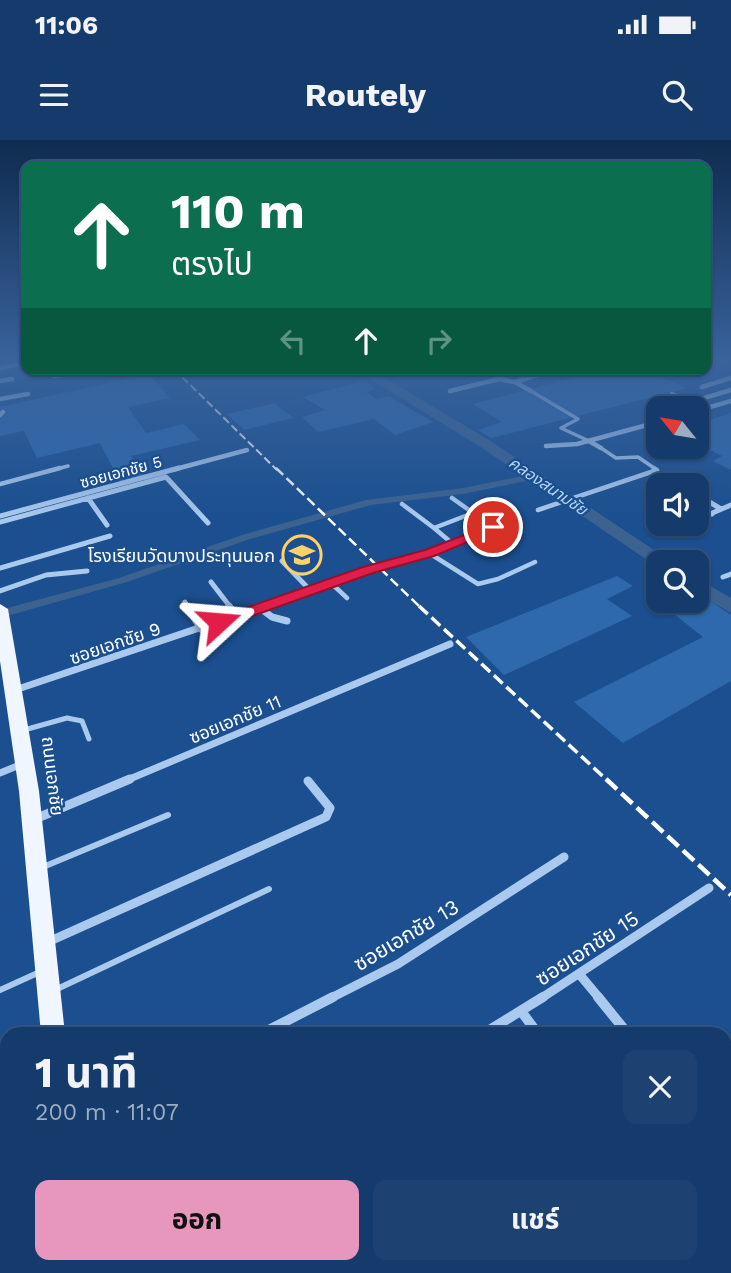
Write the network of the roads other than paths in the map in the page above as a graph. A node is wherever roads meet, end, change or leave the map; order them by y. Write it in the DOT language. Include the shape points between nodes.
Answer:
graph roads {
  1 [pos="568,413"];
  2 [pos="646,425"];
  3 [pos="589,441"];
  4 [pos="546,446"];
  5 [pos="601,448"];
  6 [pos="247,450"];
  7 [pos="68,466"];
  8 [pos="0,484"];
  9 [pos="88,498"];
  10 [pos="452,498"];
  11 [pos="709,502"];
  12 [pos="402,504"];
  13 [pos="731,505"];
  14 [pos="722,509"];
  15 [pos="538,510"];
  16 [pos="709,512"];
  17 [pos="473,513"];
  18 [pos="712,514"];
  19 [pos="709,515"];
  20 [pos="0,516"];
  21 [pos="0,522"];
  22 [pos="208,523"];
  23 [pos="107,525"];
  24 [pos="434,528"];
  25 [pos="110,536"];
  26 [pos="453,544"];
  27 [pos="429,553"];
  28 [pos="282,561"];
  29 [pos="535,562"];
  30 [pos="382,566"];
  31 [pos="0,568"];
  32 [pos="87,571"];
  33 [pos="731,574"];
  34 [pos="723,577"];
  35 [pos="211,582"];
  36 [pos="331,583"];
  37 [pos="0,590"];
  38 [pos="310,590"];
  39 [pos="346,598"];
  40 [pos="186,602"];
  41 [pos="260,608"];
  42 [pos="0,609"];
  43 [pos="237,616"];
  44 [pos="287,621"];
  45 [pos="201,629"];
  46 [pos="450,644"];
  47 [pos="15,690"];
  48 [pos="20,731"];
  49 [pos="89,739"];
  50 [pos="25,763"];
  51 [pos="0,774"];
  52 [pos="308,781"];
  53 [pos="168,815"];
  54 [pos="32,820"];
  55 [pos="564,857"];
  56 [pos="37,869"];
  57 [pos="709,888"];
  58 [pos="269,889"];
  59 [pos="44,944"];
  60 [pos="47,969"];
  61 [pos="580,975"];
  62 [pos="0,990"];
  63 [pos="49,993"];
  64 [pos="521,1011"];
  65 [pos="52,1027"];
  66 [pos="275,1027"];
  67 [pos="495,1027"];
  68 [pos="533,1027"];
  69 [pos="622,1027"];
  1 -- 3 [label="lane" via="578,419 561,428"];
  2 -- 3 [label="street"];
  3 -- 4 [label="street"];
  3 -- 5 [label="street"];
  5 -- 15 [label="lane" via="616,458 638,457 657,470"];
  6 -- 20 [label="street, ซอยเอกชัย 5"];
  7 -- 8 [label="lane"];
  9 -- 21 [label="street"];
  9 -- 22 [label="street" via="166,477"];
  9 -- 23 [label="street"];
  10 -- 17 [label="lane"];
  11 -- 14 [label="street"];
  12 -- 24 [label="lane"];
  13 -- 14 [label="street"];
  14 -- 18 [label="street"];
  16 -- 18 [label="street"];
  17 -- 24 [label="lane"];
  17 -- 26 [label="lane" via="493,527"];
  18 -- 19 [label="street"];
  24 -- 26 [label="lane"];
  25 -- 31 [label="street"];
  26 -- 27 [label="lane"];
  27 -- 29 [label="lane" via="478,584"];
  27 -- 30 [label="lane"];
  28 -- 38 [label="street"];
  30 -- 36 [label="street, ซอยเอกชัย 9"];
  32 -- 37 [label="street" via="46,575"];
  33 -- 34 [label="street"];
  35 -- 43 [label="street"];
  36 -- 38 [label="street, ซอยเอกชัย 9"];
  36 -- 39 [label="lane"];
  38 -- 41 [label="street, ซอยเอกชัย 9"];
  40 -- 45 [label="street"];
  41 -- 43 [label="street, ซอยเอกชัย 9"];
  41 -- 44 [label="street"];
  42 -- 47 [label="main road, ถนนเอกชัย"];
  43 -- 45 [label="street, ซอยเอกชัย 9"];
  45 -- 47 [label="street, ซอยเอกชัย 9"];
  46 -- 54 [label="street, ซอยเอกชัย 11"];
  47 -- 48 [label="main road, ถนนเอกชัย"];
  48 -- 49 [label="lane" via="74,718 82,721"];
  48 -- 50 [label="main road, ถนนเอกชัย"];
  50 -- 51 [label="street"];
  50 -- 54 [label="main road, ถนนเอกชัย"];
  52 -- 59 [label="street" via="330,808 326,817"];
  53 -- 56 [label="lane"];
  54 -- 56 [label="main road, ถนนเอกชัย"];
  55 -- 66 [label="street, ซอยเอกชัย 13" via="398,964"];
  56 -- 59 [label="main road, ถนนเอกชัย"];
  57 -- 61 [label="street, ซอยเอกชัย 15"];
  58 -- 63 [label="lane"];
  59 -- 60 [label="main road, ถนนเอกชัย"];
  60 -- 62 [label="lane"];
  60 -- 63 [label="main road, ถนนเอกชัย"];
  61 -- 64 [label="street, ซอยเอกชัย 15"];
  61 -- 69 [label="street"];
  63 -- 65 [label="main road, ถนนเอกชัย"];
  64 -- 67 [label="street, ซอยเอกชัย 15"];
  64 -- 68 [label="street"];
}
